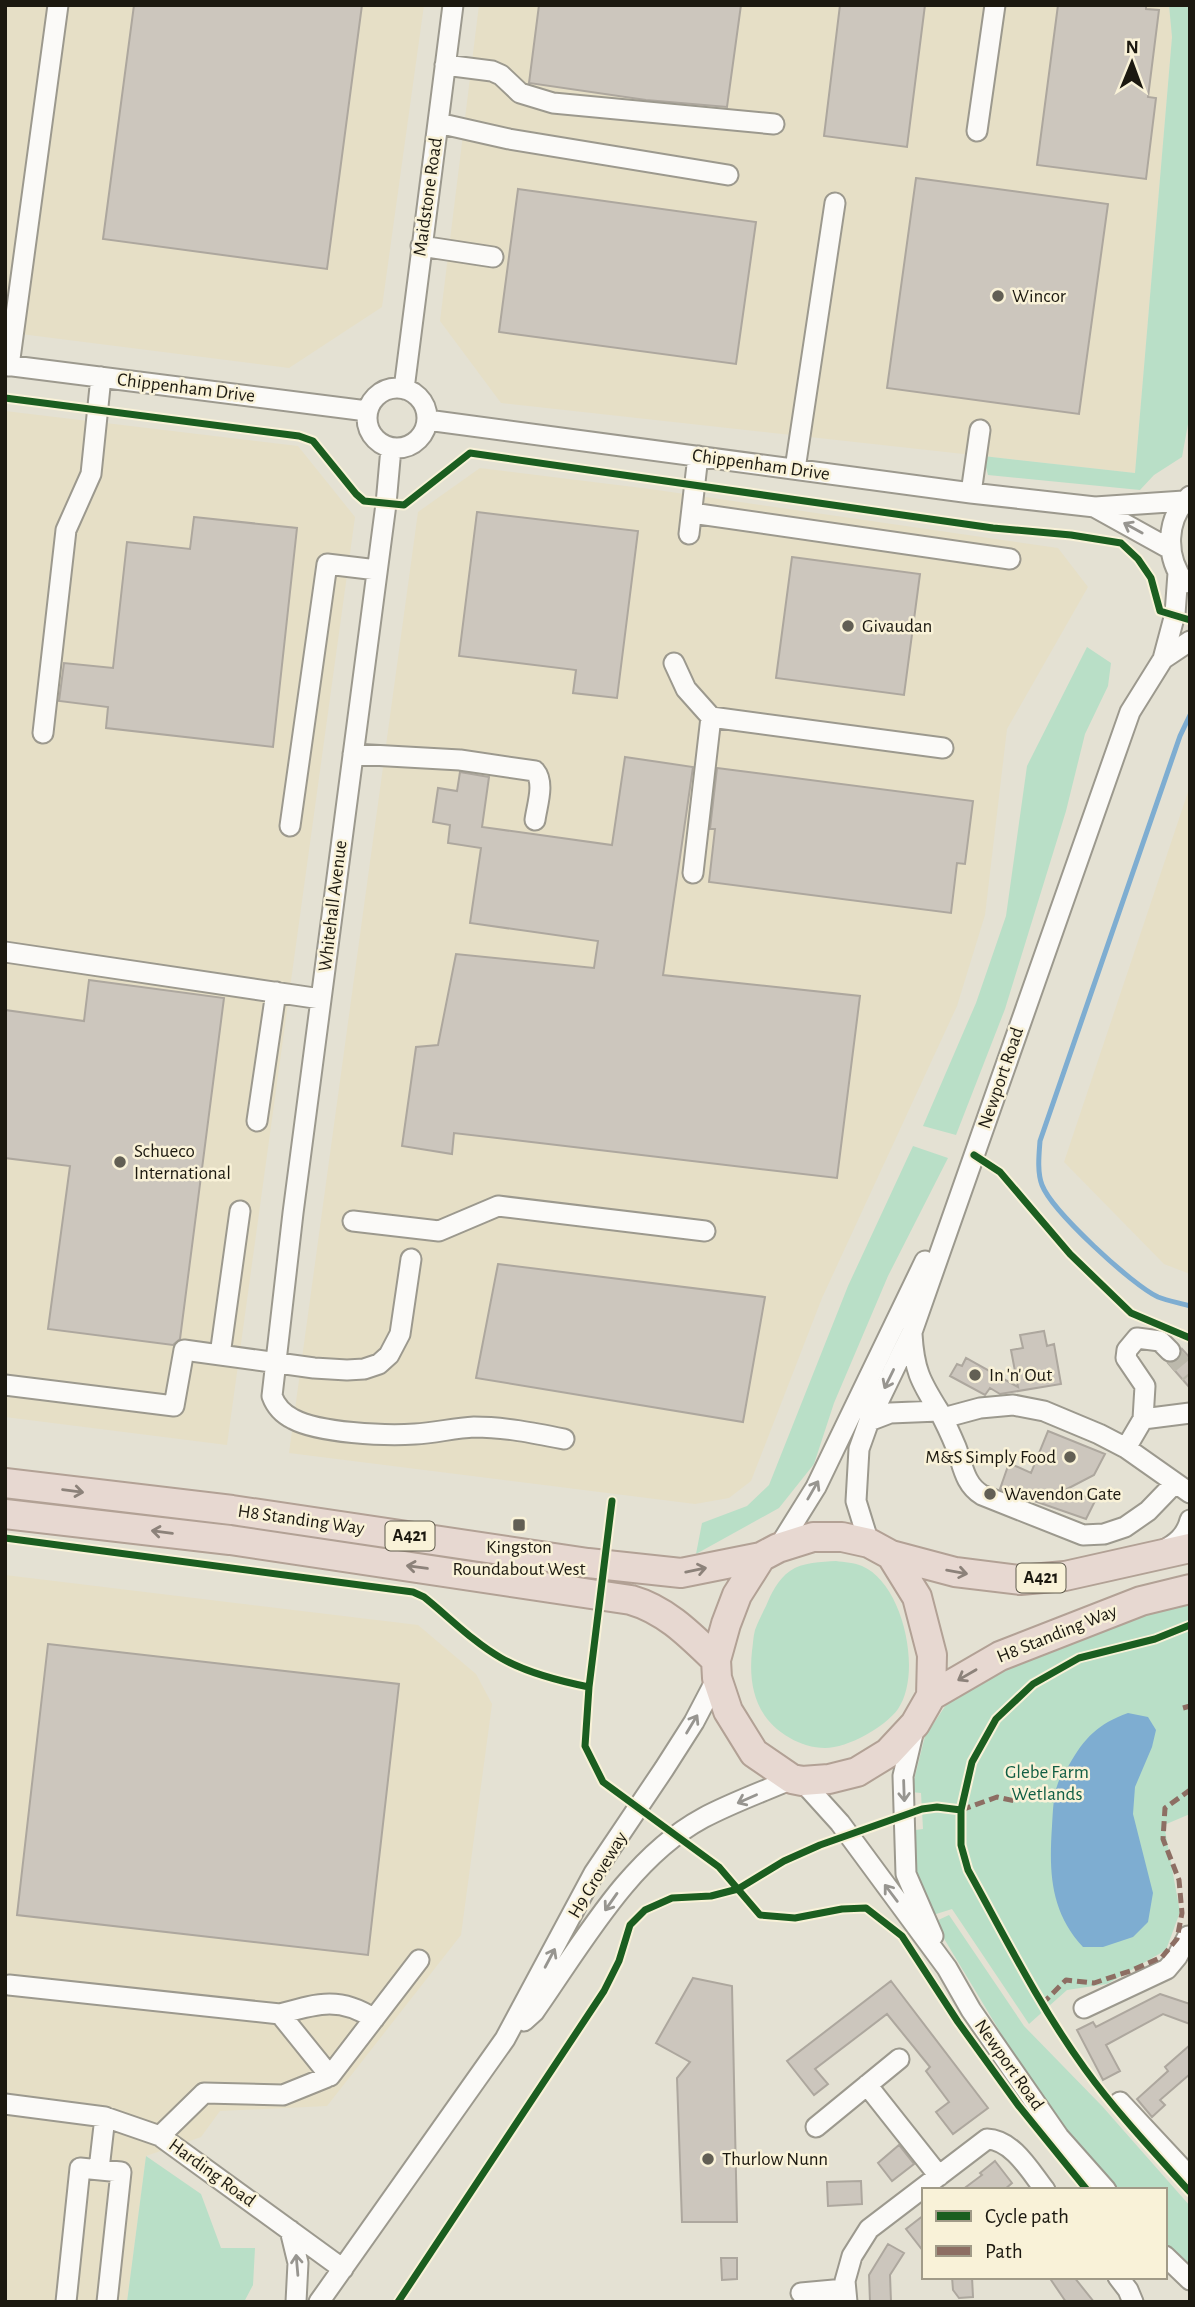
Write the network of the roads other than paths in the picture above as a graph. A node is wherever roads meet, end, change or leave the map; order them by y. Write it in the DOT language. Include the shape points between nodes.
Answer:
graph roads {
  1 [pos="58,5"];
  2 [pos="453,5"];
  3 [pos="995,5"];
  4 [pos="445,65"];
  5 [pos="438,123"];
  6 [pos="774,124"];
  7 [pos="977,131"];
  8 [pos="728,175"];
  9 [pos="835,203"];
  10 [pos="421,246"];
  11 [pos="493,257"];
  12 [pos="7,365"];
  13 [pos="101,377"];
  14 [pos="404,389"];
  15 [pos="367,411"];
  16 [pos="427,420"];
  17 [pos="979,430"];
  18 [pos="391,448"];
  19 [pos="698,456"];
  20 [pos="795,469"];
  21 [pos="971,493"];
  22 [pos="1187,498"];
  23 [pos="1095,507"];
  24 [pos="692,513"];
  25 [pos="689,534"];
  26 [pos="1170,548"];
  27 [pos="1010,559"];
  28 [pos="377,570"];
  29 [pos="1184,581"];
  30 [pos="1190,641"];
  31 [pos="1163,659"];
  32 [pos="674,663"];
  33 [pos="711,717"];
  34 [pos="43,733"];
  35 [pos="943,748"];
  36 [pos="353,754"];
  37 [pos="535,820"];
  38 [pos="290,826"];
  39 [pos="693,873"];
  40 [pos="5,952"];
  41 [pos="276,992"];
  42 [pos="321,999"];
  43 [pos="257,1121"];
  44 [pos="974,1155"];
  45 [pos="240,1211"];
  46 [pos="353,1221"];
  47 [pos="705,1231"];
  48 [pos="411,1259"];
  49 [pos="912,1332"];
  50 [pos="1170,1351"];
  51 [pos="219,1355"];
  52 [pos="267,1362"];
  53 [pos="5,1385"];
  54 [pos="1190,1413"];
  55 [pos="941,1414"];
  56 [pos="1143,1419"];
  57 [pos="869,1422"];
  58 [pos="564,1439"];
  59 [pos="1126,1448"];
  60 [pos="5,1483"];
  61 [pos="1182,1488"];
  62 [pos="5,1514"];
  63 [pos="1190,1520"];
  64 [pos="880,1549"];
  65 [pos="1190,1549"];
  66 [pos="770,1553"];
  67 [pos="1149,1557"];
  68 [pos="1190,1590"];
  69 [pos="717,1669"];
  70 [pos="931,1696"];
  71 [pos="915,1724"];
  72 [pos="797,1780"];
  73 [pos="1188,1936"];
  74 [pos="419,1960"];
  75 [pos="1183,1961"];
  76 [pos="947,1968"];
  77 [pos="9,1985"];
  78 [pos="1084,2008"];
  79 [pos="280,2014"];
  80 [pos="374,2019"];
  81 [pos="505,2039"];
  82 [pos="899,2059"];
  83 [pos="330,2076"];
  84 [pos="867,2085"];
  85 [pos="1120,2102"];
  86 [pos="5,2104"];
  87 [pos="105,2117"];
  88 [pos="816,2127"];
  89 [pos="160,2136"];
  90 [pos="99,2169"];
  91 [pos="939,2176"];
  92 [pos="1190,2177"];
  93 [pos="923,2188"];
  94 [pos="1043,2188"];
  95 [pos="1104,2188"];
  96 [pos="922,2189"];
  97 [pos="290,2230"];
  98 [pos="1167,2258"];
  99 [pos="343,2269"];
  100 [pos="1120,2279"];
  101 [pos="1190,2280"];
  102 [pos="800,2292"];
  103 [pos="846,2296"];
  104 [pos="325,2297"];
  105 [pos="66,2302"];
  106 [pos="107,2302"];
  107 [pos="296,2302"];
  108 [pos="1133,2302"];
  1 -- 12 [label="street"];
  2 -- 4 [label="street, Maidstone Road"];
  3 -- 7 [label="street"];
  4 -- 5 [label="street, Maidstone Road"];
  4 -- 6 [label="street" via="492,71 520,93 553,103"];
  5 -- 8 [label="street"];
  5 -- 10 [label="street, Maidstone Road"];
  9 -- 20 [label="street"];
  10 -- 11 [label="street"];
  10 -- 14 [label="street, Maidstone Road"];
  12 -- 13 [label="street, Chippenham Drive"];
  13 -- 15 [label="street, Chippenham Drive"];
  13 -- 34 [label="street" via="91,474 66,530"];
  14 -- 15 [label="street" via="377,395"];
  14 -- 16 [label="street" via="424,404"];
  15 -- 18 [label="street" via="371,435"];
  16 -- 18 [label="street" via="416,442"];
  16 -- 19 [label="street, Chippenham Drive"];
  17 -- 21 [label="street"];
  18 -- 28 [label="street, Whitehall Avenue"];
  19 -- 20 [label="street, Chippenham Drive"];
  19 -- 24 [label="street"];
  20 -- 21 [label="street, Chippenham Drive"];
  21 -- 23 [label="street, Chippenham Drive"];
  22 -- 23 [label="street, Chippenham Drive"];
  22 -- 26 [label="street" via="1176,515"];
  26 -- 23 [label="street, Chippenham Drive, one-way"];
  24 -- 25 [label="street"];
  24 -- 27 [label="street"];
  26 -- 29 [label="street"];
  28 -- 36 [label="street, Whitehall Avenue"];
  28 -- 38 [label="street" via="327,564"];
  29 -- 31 [label="street, Newport Road"];
  30 -- 31 [label="street, Newport Road"];
  31 -- 44 [label="street, Newport Road" via="1130,712"];
  32 -- 33 [label="street" via="686,689"];
  33 -- 35 [label="street"];
  33 -- 39 [label="street"];
  36 -- 37 [label="street" via="460,760 535,771 540,785"];
  36 -- 42 [label="street, Whitehall Avenue"];
  40 -- 41 [label="street"];
  41 -- 42 [label="street"];
  41 -- 43 [label="street"];
  42 -- 52 [label="street, Whitehall Avenue" via="293,1213"];
  44 -- 49 [label="street, Newport Road"];
  66 -- 44 [label="street, one-way" via="821,1476"];
  45 -- 51 [label="street"];
  46 -- 47 [label="street" via="439,1231 498,1206"];
  48 -- 52 [label="street" via="400,1334 379,1364 364,1369"];
  49 -- 55 [label="street" via="913,1361"];
  49 -- 57 [label="street, Newport Road, one-way"];
  50 -- 56 [label="street" via="1160,1341 1137,1338 1127,1350 1126,1359 1145,1386"];
  51 -- 52 [label="street"];
  51 -- 53 [label="street" via="184,1350 174,1406"];
  52 -- 58 [label="street, Whitehall Avenue" via="275,1405 309,1425 414,1434 498,1428"];
  54 -- 56 [label="street"];
  55 -- 57 [label="street" via="890,1413"];
  55 -- 59 [label="street" via="1013,1405 1044,1411"];
  55 -- 61 [label="street" via="975,1491 1083,1535 1125,1527"];
  56 -- 59 [label="street"];
  57 -- 64 [label="street, Newport Road" via="859,1449 856,1502"];
  59 -- 61 [label="street"];
  60 -- 66 [label="highway, H8 Standing Way / A421, one-way" via="681,1573"];
  69 -- 62 [label="highway, H8 Standing Way / A421, one-way" via="670,1618 631,1600 230,1540"];
  63 -- 67 [label="street" via="1174,1545"];
  64 -- 66 [label="highway" via="842,1537 813,1537"];
  64 -- 67 [label="highway, A421, one-way" via="955,1572 1020,1580 1065,1576"];
  64 -- 70 [label="highway" via="917,1597 932,1655"];
  65 -- 67 [label="highway, A421"];
  66 -- 69 [label="highway" via="737,1595"];
  68 -- 70 [label="highway, H8 Standing Way, one-way" via="1141,1601 1000,1656"];
  69 -- 72 [label="highway" via="728,1711 754,1753"];
  81 -- 69 [label="street, H9 Groveway, one-way" via="594,1874 694,1722"];
  70 -- 71 [label="highway"];
  71 -- 72 [label="highway" via="888,1754 857,1772"];
  71 -- 76 [label="street, Newport Road, one-way" via="903,1776 906,1874"];
  76 -- 72 [label="street, Newport Road, one-way" via="840,1823"];
  72 -- 81 [label="street, H9 Groveway, one-way" via="702,1818 656,1850 623,1886 534,2011"];
  73 -- 75 [label="street"];
  74 -- 80 [label="street"];
  75 -- 78 [label="street"];
  76 -- 95 [label="street, Newport Road" via="1059,2137"];
  77 -- 79 [label="street"];
  79 -- 80 [label="street" via="320,2003 358,2008"];
  79 -- 83 [label="street"];
  80 -- 83 [label="street"];
  81 -- 99 [label="street, H9 Groveway"];
  82 -- 84 [label="street"];
  83 -- 89 [label="street" via="283,2095 204,2093"];
  84 -- 88 [label="street"];
  84 -- 91 [label="street"];
  85 -- 92 [label="street"];
  86 -- 87 [label="street, Harding Road"];
  87 -- 89 [label="street, Harding Road"];
  87 -- 90 [label="street"];
  89 -- 97 [label="street, Harding Road"];
  90 -- 105 [label="street" via="80,2168"];
  90 -- 106 [label="street" via="121,2172"];
  91 -- 93 [label="street"];
  91 -- 94 [label="street" via="987,2139 996,2139 1009,2147"];
  96 -- 103 [label="street" via="869,2229 852,2256"];
  97 -- 99 [label="street, Harding Road"];
  107 -- 97 [label="street, one-way" via="298,2263"];
  98 -- 101 [label="street"];
  99 -- 104 [label="street, H9 Groveway"];
  100 -- 108 [label="street"];
  102 -- 103 [label="street"];
}
